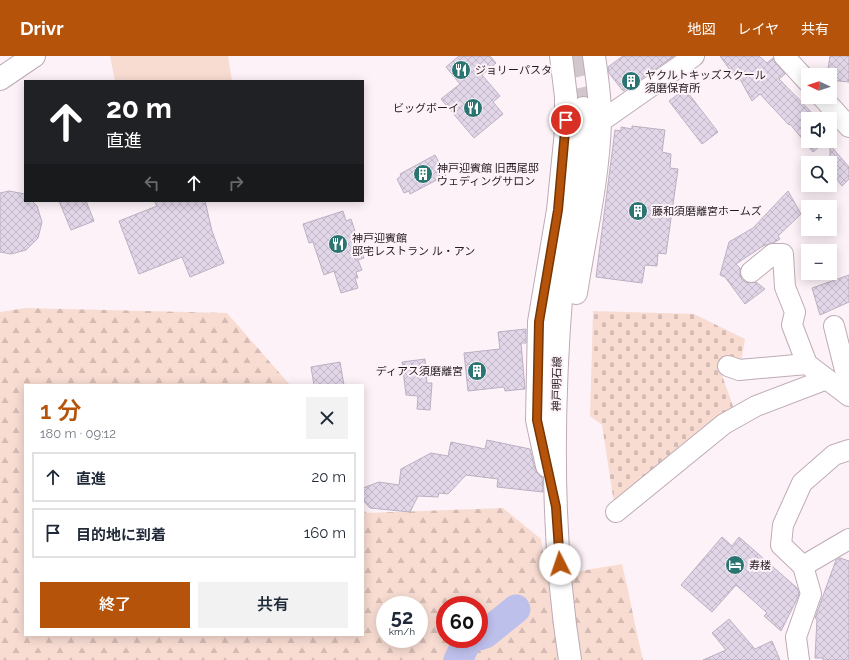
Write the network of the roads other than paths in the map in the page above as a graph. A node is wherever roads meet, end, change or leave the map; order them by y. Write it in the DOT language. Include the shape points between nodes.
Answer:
graph roads {
  1 [pos="34,56"];
  2 [pos="561,56"];
  3 [pos="594,56"];
  4 [pos="694,56"];
  5 [pos="784,56"];
  6 [pos="801,74"];
  7 [pos="0,79"];
  8 [pos="828,104"];
  9 [pos="583,108"];
  10 [pos="600,122"];
  11 [pos="849,127"];
  12 [pos="751,272"];
  13 [pos="834,326"];
  14 [pos="807,364"];
  15 [pos="728,366"];
  16 [pos="557,373"];
  17 [pos="826,379"];
  18 [pos="849,386"];
  19 [pos="849,396"];
  20 [pos="849,450"];
  21 [pos="556,507"];
  22 [pos="616,512"];
  23 [pos="849,539"];
  24 [pos="802,566"];
  25 [pos="570,660"];
  26 [pos="799,660"];
  1 -- 7 [label="main road"];
  2 -- 21 [label="main road" via="566,97 566,131 558,210 539,322 537,420"];
  3 -- 10 [label="main road"];
  4 -- 10 [label="street"];
  5 -- 6 [label="street"];
  8 -- 11 [label="street"];
  9 -- 16 [label="main road, 神戸明石線" via="576,185 562,284"];
  10 -- 16 [label="main road" via="595,180 566,346"];
  12 -- 14 [label="street" via="773,254 782,254 785,287 795,312 792,325"];
  13 -- 18 [label="street"];
  14 -- 15 [label="street" via="739,370"];
  14 -- 17 [label="street"];
  16 -- 21 [label="main road, 神戸明石線"];
  17 -- 19 [label="street"];
  17 -- 22 [label="street" via="756,406 724,424"];
  20 -- 24 [label="street" via="834,455 802,483 783,524 781,545"];
  21 -- 25 [label="main road, 神戸明石線" via="564,621"];
  23 -- 24 [label="street"];
  24 -- 26 [label="street" via="811,594 796,637"];
}
